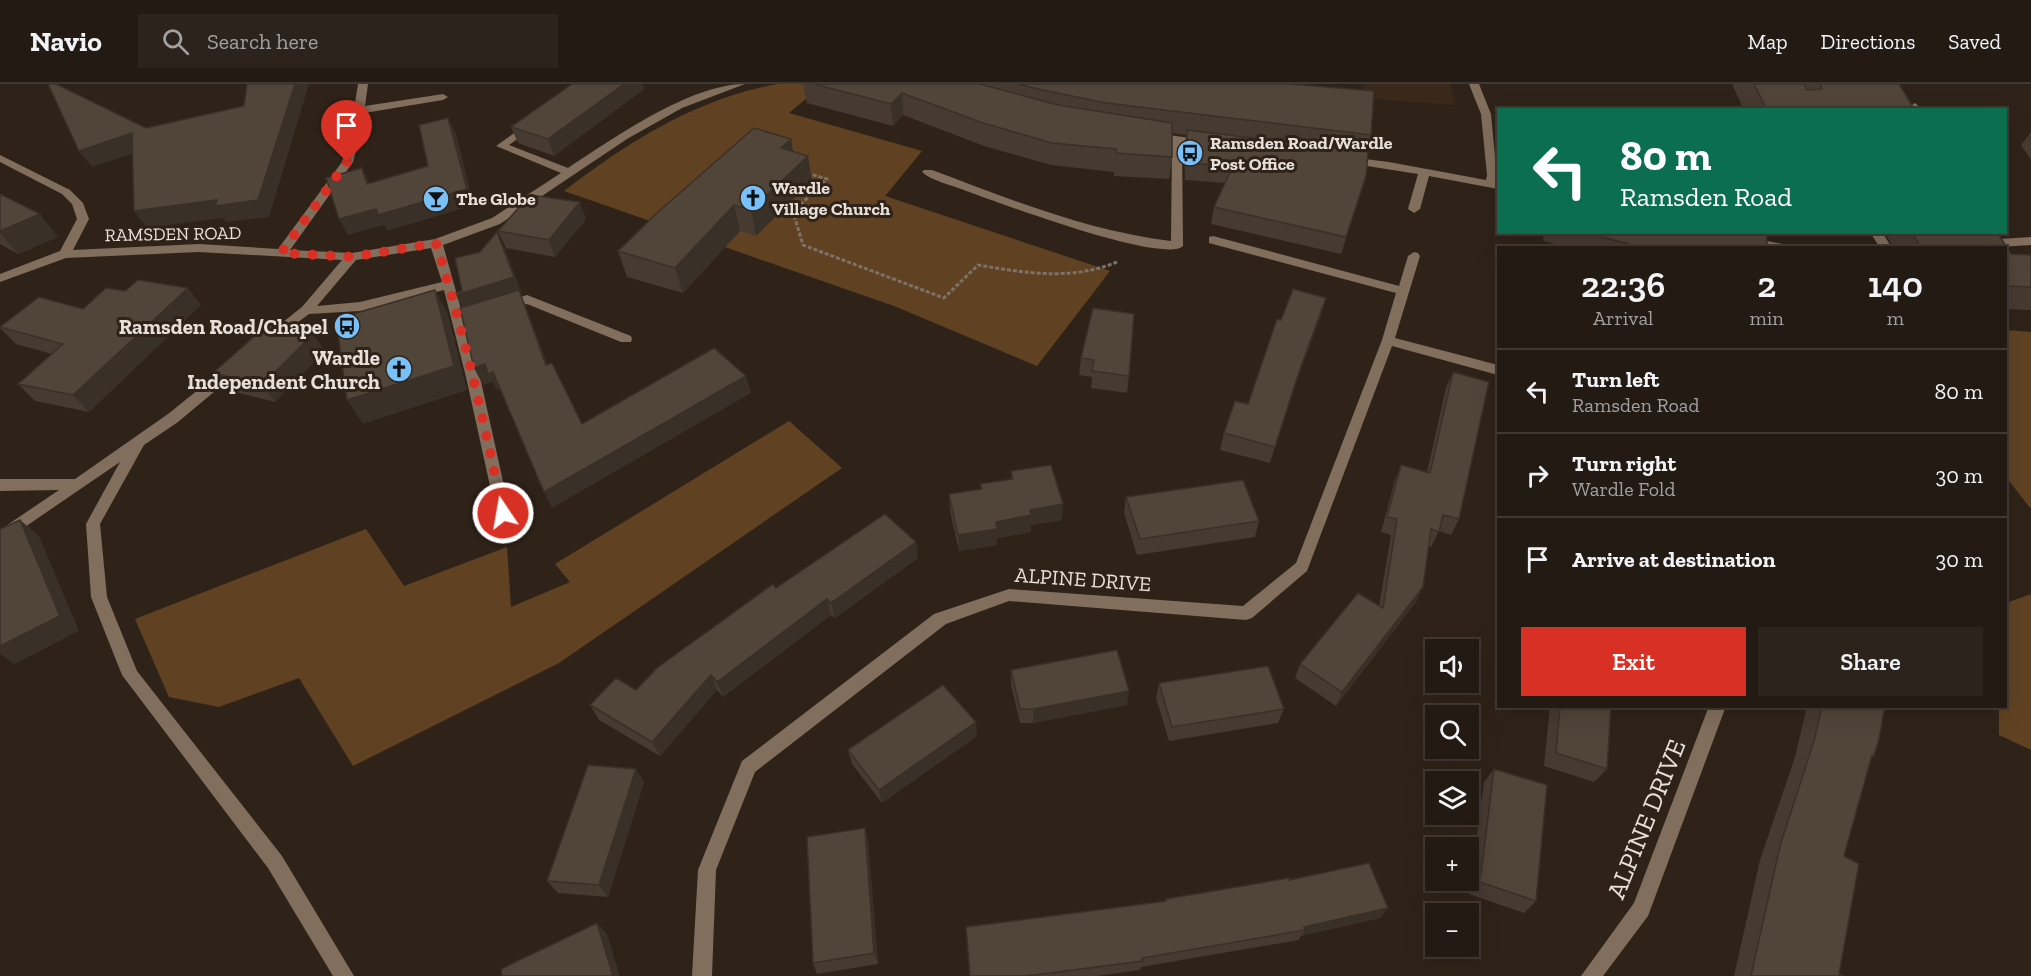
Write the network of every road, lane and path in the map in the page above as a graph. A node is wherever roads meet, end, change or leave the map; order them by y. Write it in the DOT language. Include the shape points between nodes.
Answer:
graph roads {
  1 [pos="363,84"];
  2 [pos="740,84"];
  3 [pos="1474,84"];
  4 [pos="443,97"];
  5 [pos="360,110"];
  6 [pos="1486,114"];
  7 [pos="546,115"];
  8 [pos="1497,116"];
  9 [pos="1146,135"];
  10 [pos="1177,139"];
  11 [pos="1212,144"];
  12 [pos="0,158"];
  13 [pos="1342,160"];
  14 [pos="801,171"];
  15 [pos="928,172"];
  16 [pos="1424,172"];
  17 [pos="571,173"];
  18 [pos="1495,185"];
  19 [pos="1414,209"];
  20 [pos="2007,232"];
  21 [pos="1736,239"];
  22 [pos="1213,240"];
  23 [pos="2031,241"];
  24 [pos="2014,242"];
  25 [pos="436,243"];
  26 [pos="1145,244"];
  27 [pos="1970,245"];
  28 [pos="1773,246"];
  29 [pos="281,253"];
  30 [pos="64,254"];
  31 [pos="1414,256"];
  32 [pos="352,257"];
  33 [pos="0,278"];
  34 [pos="449,284"];
  35 [pos="1403,291"];
  36 [pos="306,310"];
  37 [pos="494,310"];
  38 [pos="626,339"];
  39 [pos="1388,340"];
  40 [pos="262,346"];
  41 [pos="244,360"];
  42 [pos="1497,370"];
  43 [pos="138,442"];
  44 [pos="80,484"];
  45 [pos="0,485"];
  46 [pos="503,513"];
  47 [pos="0,538"];
  48 [pos="1717,708"];
  49 [pos="344,976"];
  50 [pos="702,976"];
  51 [pos="1592,976"];
  1 -- 5 [label="street"];
  2 -- 17 [label="street, RAMSDEN ROAD" via="678,106"];
  3 -- 6 [label="street"];
  4 -- 5 [label="street"];
  5 -- 29 [label="street" via="347,162"];
  6 -- 8 [label="street"];
  6 -- 18 [label="street"];
  7 -- 17 [label="street" via="501,146"];
  9 -- 10 [label="street"];
  10 -- 11 [label="street"];
  10 -- 26 [label="street" via="1177,246"];
  12 -- 30 [label="street" via="66,192 77,203 83,219"];
  13 -- 16 [label="street"];
  14 -- 26 [label="path" via="827,179 793,212 803,245 944,298 978,265 1067,276 1102,269"];
  15 -- 26 [label="street" via="1083,227"];
  16 -- 18 [label="street"];
  16 -- 19 [label="street"];
  17 -- 25 [label="street, RAMSDEN ROAD" via="496,221"];
  20 -- 24 [label="street"];
  21 -- 28 [label="street"];
  22 -- 35 [label="street"];
  23 -- 24 [label="street"];
  24 -- 27 [label="street"];
  25 -- 32 [label="street, RAMSDEN ROAD"];
  25 -- 34 [label="street"];
  29 -- 30 [label="street, RAMSDEN ROAD" via="199,248"];
  29 -- 32 [label="street, RAMSDEN ROAD"];
  30 -- 33 [label="street, RAMSDEN ROAD"];
  31 -- 35 [label="street, ALPINE DRIVE"];
  32 -- 36 [label="street"];
  34 -- 36 [label="street" via="353,309"];
  34 -- 46 [label="street" via="466,319"];
  35 -- 39 [label="street, ALPINE DRIVE"];
  36 -- 40 [label="street"];
  37 -- 38 [label="street" via="527,299"];
  39 -- 42 [label="street"];
  39 -- 50 [label="street, ALPINE DRIVE" via="1302,567 1246,613 1009,595 940,619 748,767 707,870"];
  41 -- 43 [label="street"];
  43 -- 44 [label="street"];
  43 -- 49 [label="street" via="93,524 99,597 130,675 275,862"];
  44 -- 45 [label="street"];
  44 -- 47 [label="street"];
  48 -- 51 [label="street, ALPINE DRIVE" via="1641,909"];
}
